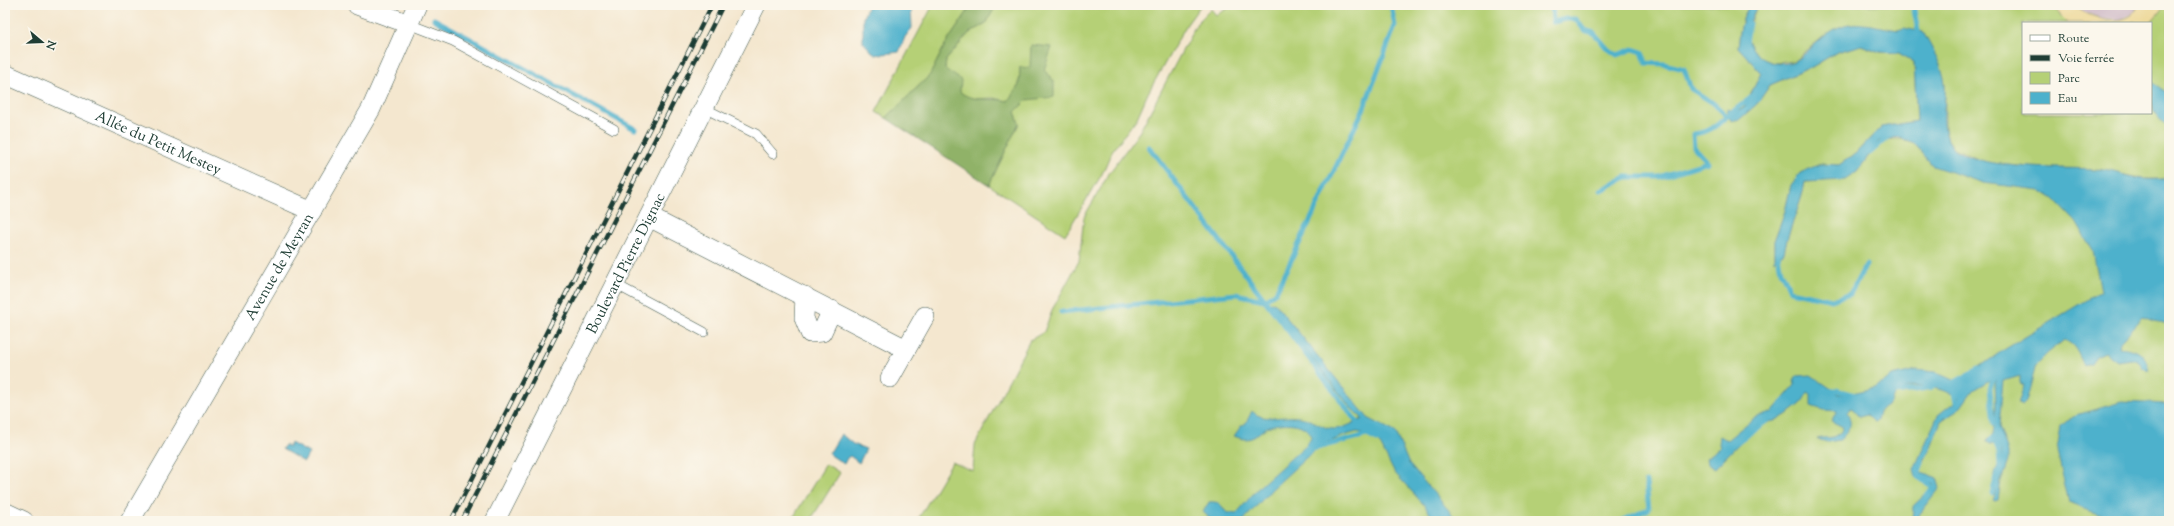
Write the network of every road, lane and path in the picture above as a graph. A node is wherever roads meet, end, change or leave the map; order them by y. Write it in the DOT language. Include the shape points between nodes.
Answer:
graph roads {
  1 [pos="357,5"];
  2 [pos="417,5"];
  3 [pos="756,5"];
  4 [pos="409,24"];
  5 [pos="5,74"];
  6 [pos="704,108"];
  7 [pos="614,129"];
  8 [pos="773,154"];
  9 [pos="312,211"];
  10 [pos="649,217"];
  11 [pos="615,284"];
  12 [pos="805,296"];
  13 [pos="832,310"];
  14 [pos="925,316"];
  15 [pos="704,332"];
  16 [pos="906,348"];
  17 [pos="890,378"];
  18 [pos="5,512"];
  19 [pos="24,521"];
  20 [pos="130,521"];
  21 [pos="495,521"];
  1 -- 4 [label="street"];
  2 -- 4 [label="street, Avenue de Meyran"];
  3 -- 6 [label="street, Boulevard Pierre Dignac"];
  4 -- 7 [label="lane" via="453,41"];
  4 -- 9 [label="street, Avenue de Meyran" via="371,109"];
  5 -- 9 [label="street, Allée du Petit Mestey"];
  6 -- 8 [label="lane" via="756,134"];
  6 -- 10 [label="street, Boulevard Pierre Dignac"];
  9 -- 20 [label="street, Avenue de Meyran"];
  10 -- 11 [label="street, Boulevard Pierre Dignac"];
  10 -- 12 [label="street"];
  11 -- 15 [label="lane"];
  11 -- 21 [label="street, Boulevard Pierre Dignac"];
  12 -- 13 [label="street"];
  12 -- 13 [label="street" via="804,318 810,333 822,332"];
  13 -- 16 [label="street"];
  14 -- 16 [label="street"];
  16 -- 17 [label="street"];
  18 -- 19 [label="street"];
}
